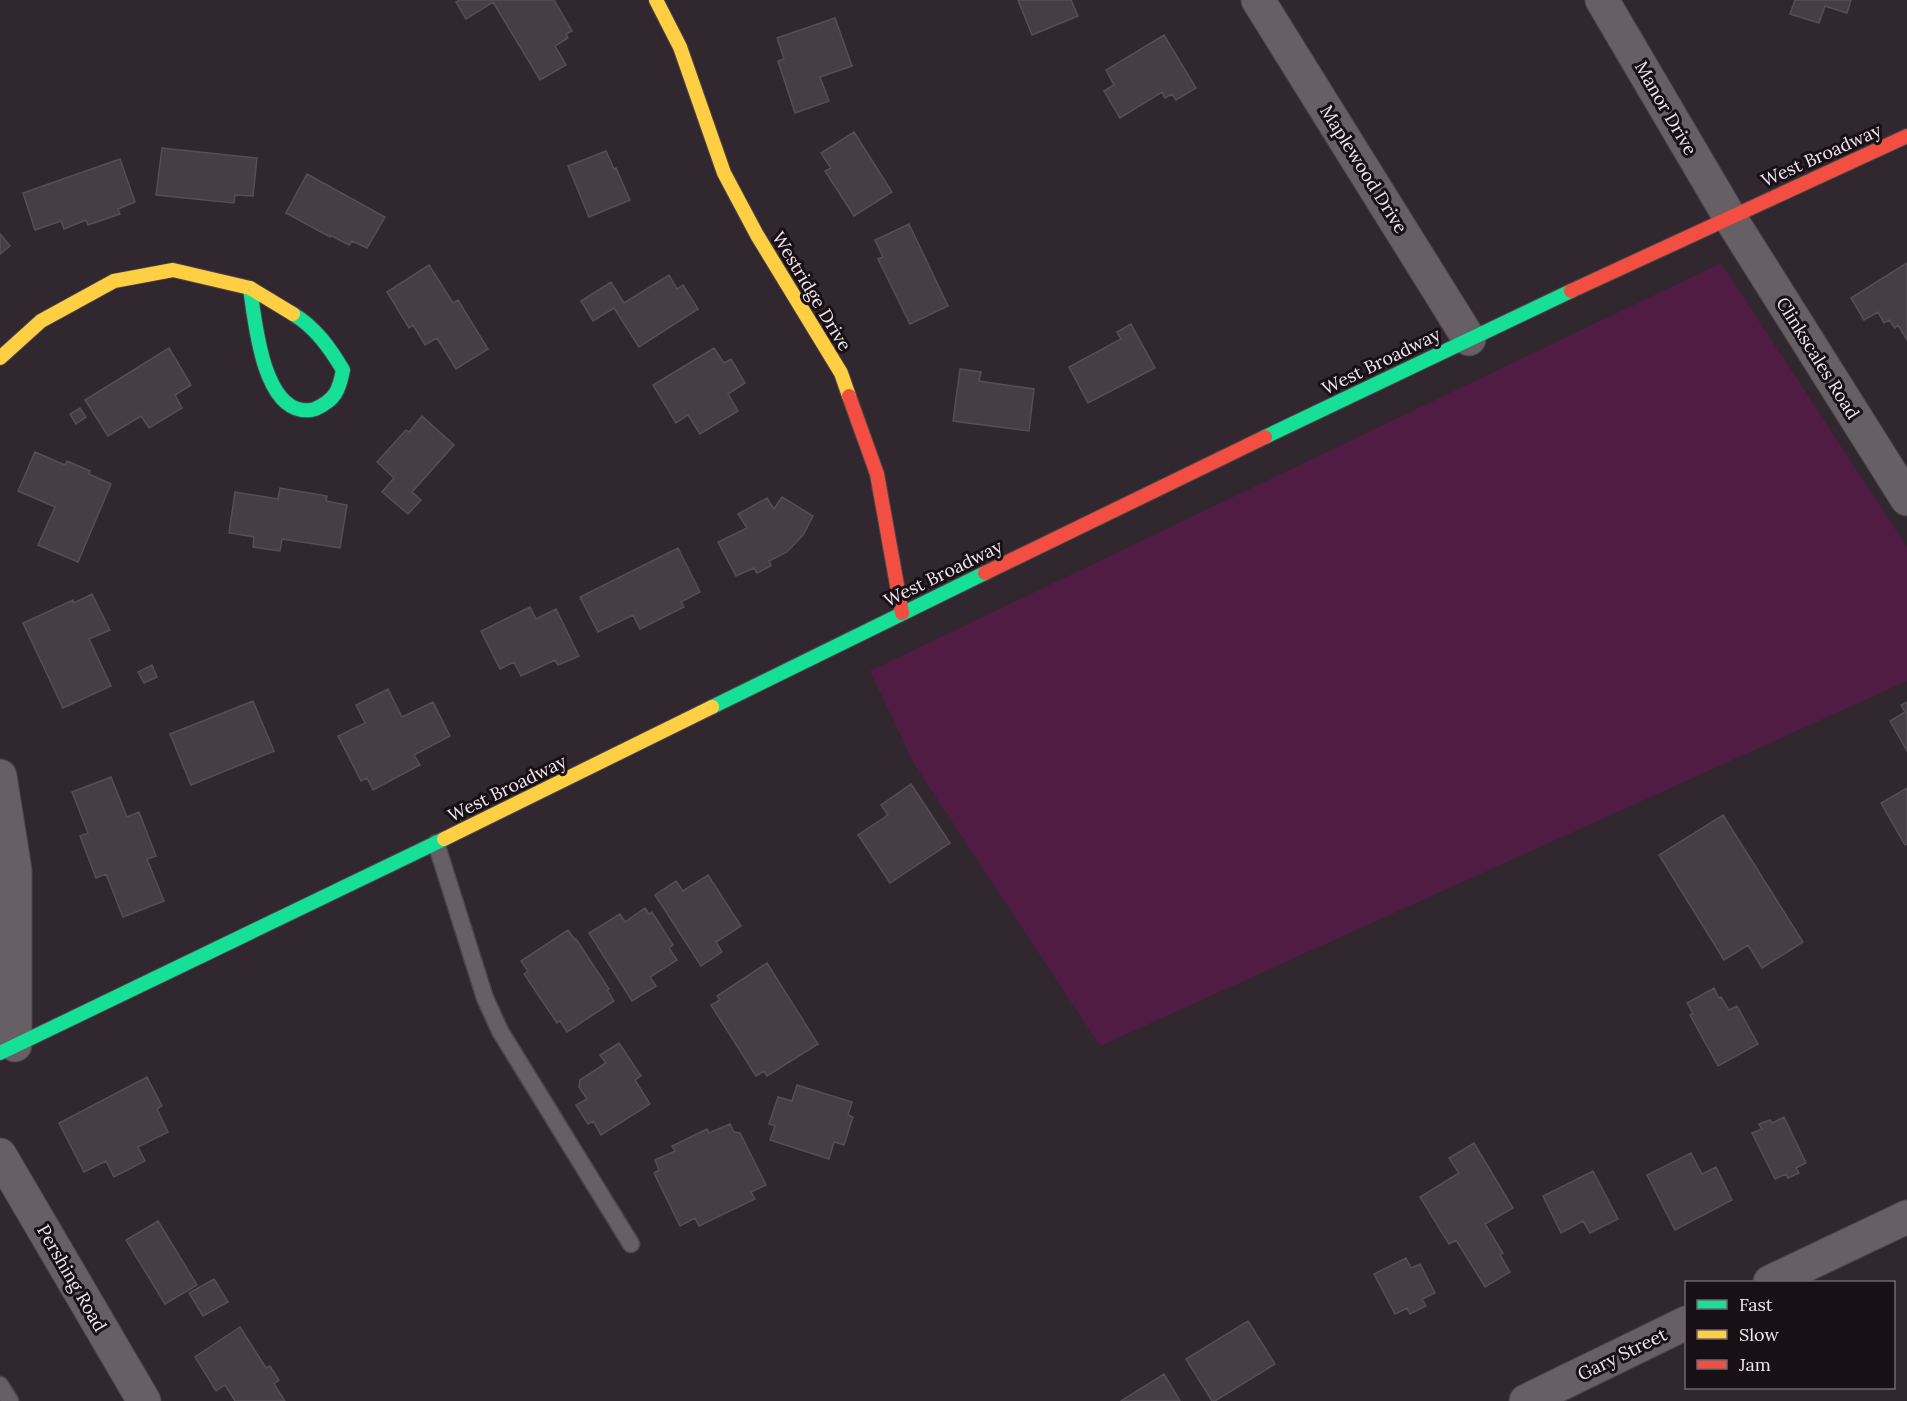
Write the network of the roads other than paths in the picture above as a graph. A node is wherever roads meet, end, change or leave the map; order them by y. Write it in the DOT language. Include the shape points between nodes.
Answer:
graph roads {
  1 [pos="656,0"];
  2 [pos="1258,0"];
  3 [pos="1602,0"];
  4 [pos="1907,136"];
  5 [pos="1729,216"];
  6 [pos="250,288"];
  7 [pos="1470,339"];
  8 [pos="0,358"];
  9 [pos="1907,500"];
  10 [pos="902,613"];
  11 [pos="0,776"];
  12 [pos="436,843"];
  13 [pos="8,1049"];
  14 [pos="0,1155"];
  15 [pos="1907,1216"];
  16 [pos="632,1244"];
  17 [pos="1772,1281"];
  18 [pos="1685,1323"];
  19 [pos="0,1385"];
  20 [pos="10,1401"];
  21 [pos="144,1401"];
  22 [pos="1526,1401"];
  1 -- 10 [label="main road, Westridge Drive" via="680,48 724,173 841,372 877,474"];
  2 -- 7 [label="street, Maplewood Drive"];
  3 -- 5 [label="street, Manor Drive"];
  4 -- 5 [label="main road, West Broadway"];
  5 -- 7 [label="main road, West Broadway"];
  5 -- 9 [label="street, Clinkscales Road"];
  6 -- 6 [label="main road" via="306,322 333,351 343,370 340,387 329,403 310,411 291,408 276,392 260,350"];
  6 -- 8 [label="main road" via="173,270 114,281 41,321"];
  7 -- 10 [label="main road, West Broadway"];
  10 -- 12 [label="main road, West Broadway"];
  11 -- 13 [label="street" via="15,870"];
  12 -- 13 [label="main road, West Broadway"];
  12 -- 16 [label="lane" via="485,998 500,1031"];
  14 -- 21 [label="street, Pershing Road"];
  15 -- 17 [label="street"];
  18 -- 22 [label="street, Gary Street"];
  19 -- 20 [label="lane"];
}
